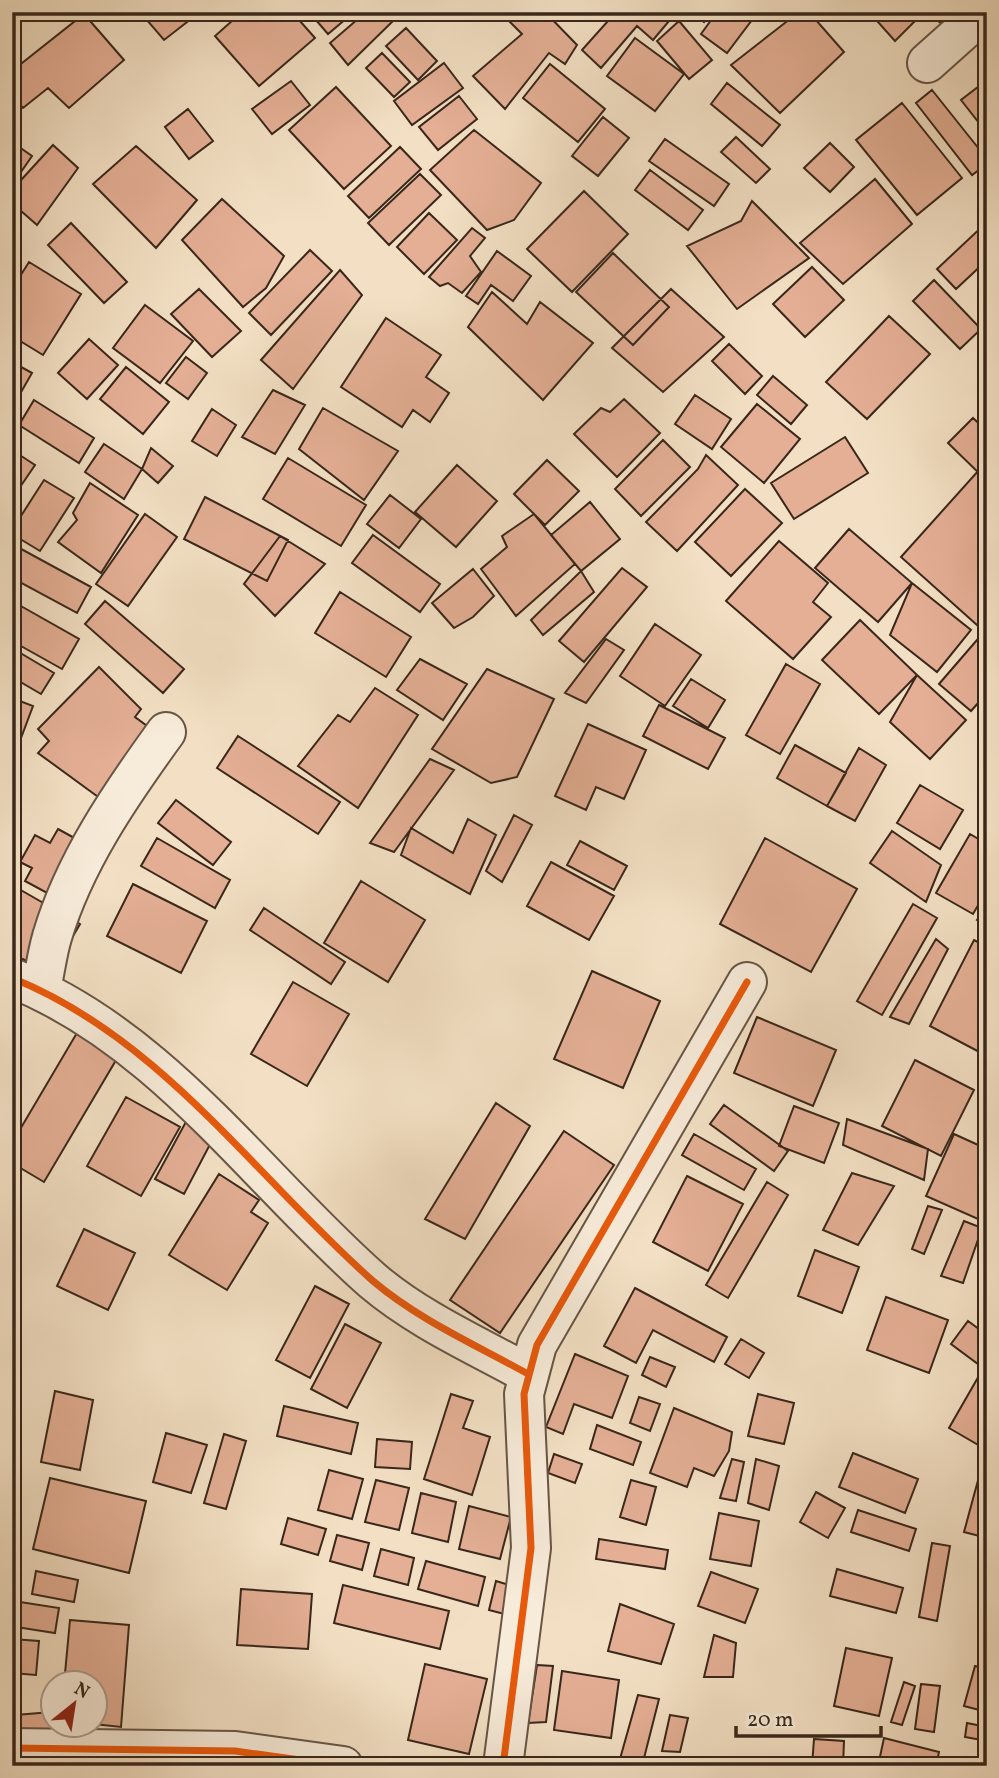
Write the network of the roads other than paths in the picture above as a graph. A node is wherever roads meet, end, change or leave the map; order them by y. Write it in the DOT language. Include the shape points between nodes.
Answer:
graph roads {
  1 [pos="984,12"];
  2 [pos="927,63"];
  3 [pos="166,732"];
  4 [pos="747,982"];
  5 [pos="27,983"];
  6 [pos="528,1374"];
  7 [pos="12,1748"];
  8 [pos="343,1766"];
  9 [pos="503,1766"];
  1 -- 2 [label="street"];
  3 -- 5 [label="street" via="118,797"];
  4 -- 6 [label="street" via="537,1345"];
  5 -- 6 [label="street" via="90,1018 184,1093 374,1282 410,1310"];
  6 -- 9 [label="street" via="524,1394 531,1548"];
  7 -- 8 [label="street" via="235,1751"];
}
